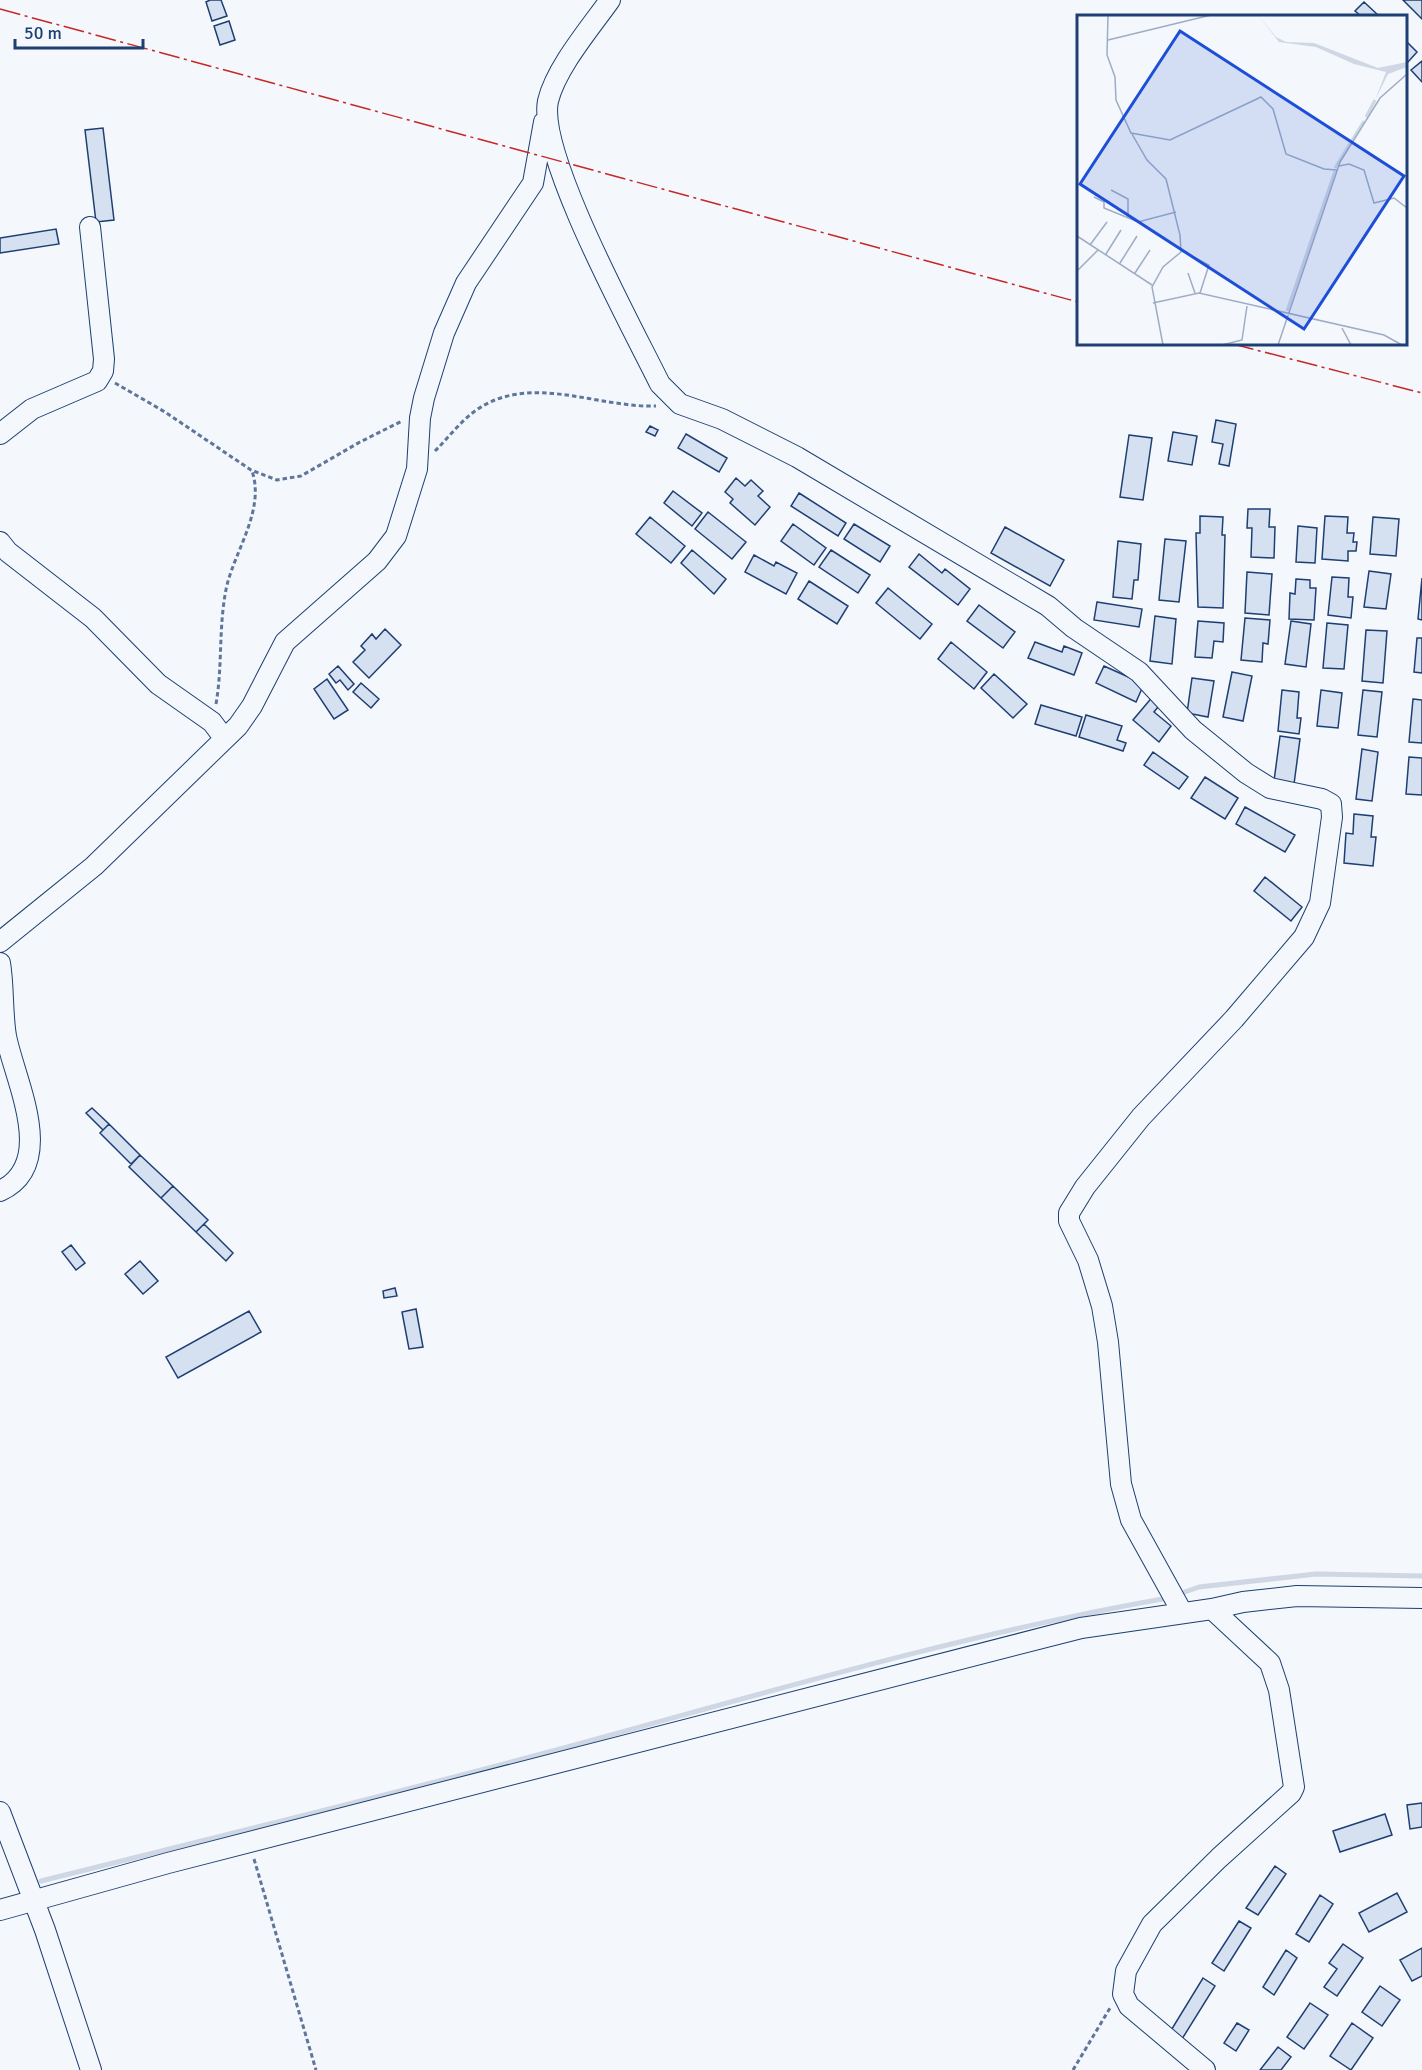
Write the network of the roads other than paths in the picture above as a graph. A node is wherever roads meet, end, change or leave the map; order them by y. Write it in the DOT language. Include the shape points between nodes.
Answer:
graph roads {
  1 [pos="610,0"];
  2 [pos="548,111"];
  3 [pos="90,227"];
  4 [pos="0,434"];
  5 [pos="0,542"];
  6 [pos="218,730"];
  7 [pos="0,942"];
  8 [pos="0,963"];
  9 [pos="0,1191"];
  10 [pos="1422,1598"];
  11 [pos="1212,1609"];
  12 [pos="1182,1612"];
  13 [pos="0,1812"];
  14 [pos="35,1901"];
  15 [pos="0,1910"];
  16 [pos="91,2070"];
  17 [pos="1205,2070"];
  1 -- 2 [label="street" via="563,69 548,101"];
  2 -- 6 [label="street" via="533,183 465,283 444,333 421,410 417,469 402,521 387,550 285,642 244,718"];
  2 -- 12 [label="street" via="565,186 660,384 680,404 722,419 797,457 1048,606 1139,672 1193,730 1246,773 1270,788 1331,804 1320,903 1304,937 1234,1019 1141,1117 1069,1213 1068,1221 1088,1260 1102,1306 1121,1484 1131,1520"];
  3 -- 4 [label="street" via="103,371 97,381 32,409"];
  5 -- 6 [label="street" via="93,618 158,684"];
  6 -- 7 [label="street" via="94,866"];
  8 -- 9 [label="street" via="5,1029 31,1135 28,1157 19,1176"];
  10 -- 11 [label="street" via="1297,1596"];
  11 -- 12 [label="street"];
  11 -- 17 [label="street" via="1270,1663 1279,1690 1294,1787 1152,1924 1126,1971 1123,1994 1129,2006"];
  12 -- 14 [label="street" via="1081,1628 1012,1645"];
  13 -- 14 [label="street"];
  14 -- 15 [label="street"];
  14 -- 16 [label="street"];
}
